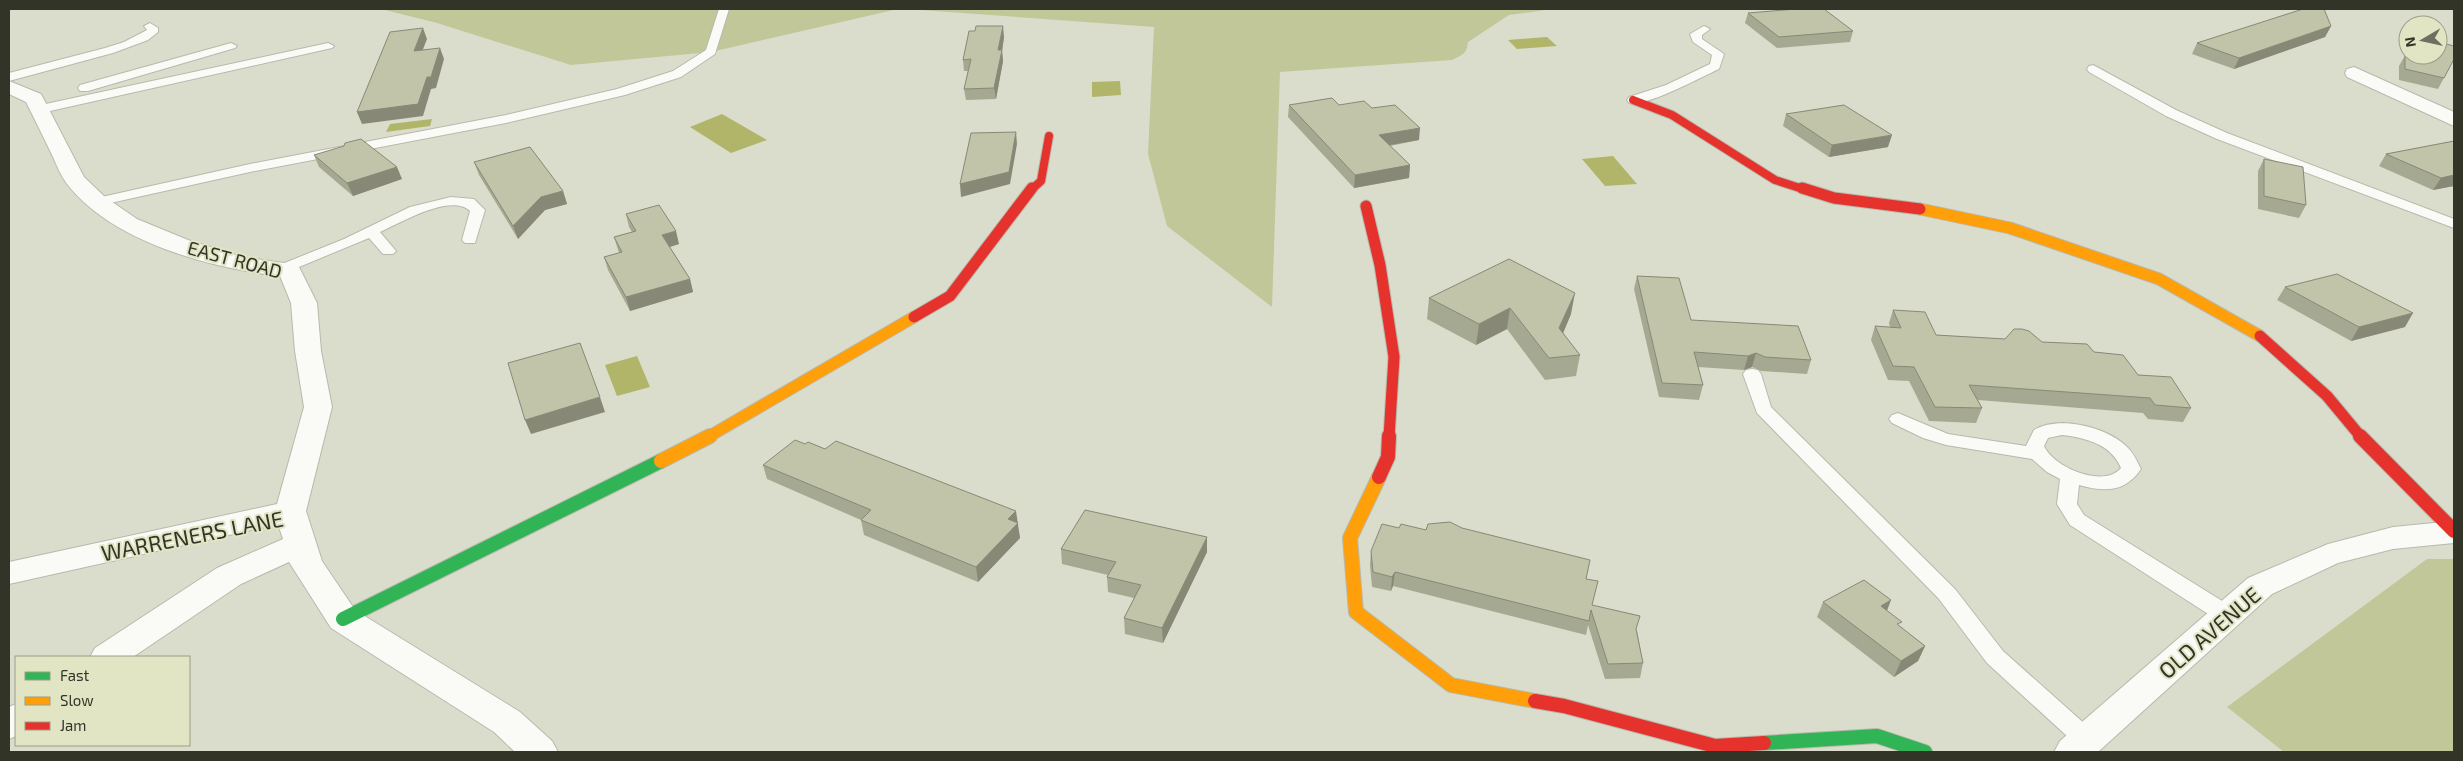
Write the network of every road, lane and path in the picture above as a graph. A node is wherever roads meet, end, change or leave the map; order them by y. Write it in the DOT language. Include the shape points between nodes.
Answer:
graph roads {
  1 [pos="724,9"];
  2 [pos="150,26"];
  3 [pos="1704,29"];
  4 [pos="231,46"];
  5 [pos="328,46"];
  6 [pos="2093,69"];
  7 [pos="2354,73"];
  8 [pos="9,76"];
  9 [pos="9,86"];
  10 [pos="1633,100"];
  11 [pos="38,105"];
  12 [pos="2454,120"];
  13 [pos="1049,136"];
  14 [pos="97,202"];
  15 [pos="1366,206"];
  16 [pos="2454,224"];
  17 [pos="372,232"];
  18 [pos="470,240"];
  19 [pos="388,252"];
  20 [pos="282,269"];
  21 [pos="1752,374"];
  22 [pos="1898,419"];
  23 [pos="2038,454"];
  24 [pos="2070,476"];
  25 [pos="290,511"];
  26 [pos="2454,532"];
  27 [pos="300,544"];
  28 [pos="9,573"];
  29 [pos="2227,616"];
  30 [pos="343,619"];
  31 [pos="109,656"];
  32 [pos="2080,746"];
  33 [pos="539,752"];
  34 [pos="1925,752"];
  1 -- 14 [label="lane" via="711,52 677,74 621,92 506,120 250,168"];
  2 -- 8 [label="lane" via="154,30 149,36 125,45"];
  3 -- 10 [label="lane" via="1696,34 1697,40 1718,54 1715,66 1670,88"];
  4 -- 11 [label="lane"];
  5 -- 11 [label="lane"];
  6 -- 16 [label="lane" via="2171,113 2222,136"];
  7 -- 12 [label="street"];
  9 -- 11 [label="street" via="34,98"];
  10 -- 26 [label="street" via="1672,115 1775,180 1834,198 1931,210 2010,228 2159,278 2264,338 2327,396 2372,450"];
  11 -- 14 [label="street, EAST ROAD" via="60,154 76,180"];
  13 -- 30 [label="street" via="1041,181 1027,193 950,296 703,440"];
  14 -- 20 [label="street, EAST ROAD" via="129,224 180,245 240,264"];
  15 -- 34 [label="street" via="1380,265 1394,356 1388,457 1350,538 1356,612 1451,684 1564,706 1715,746 1877,736"];
  17 -- 18 [label="lane" via="431,205 470,202 478,210"];
  17 -- 19 [label="lane"];
  17 -- 20 [label="lane"];
  20 -- 25 [label="street, EAST ROAD" via="289,270 304,303 318,407"];
  21 -- 32 [label="lane" via="1763,409 1947,594 1995,657"];
  22 -- 23 [label="lane" via="1946,439"];
  23 -- 24 [label="lane" via="2056,470"];
  23 -- 24 [label="lane" via="2034,446 2041,433 2078,430 2109,442 2121,451 2131,469 2127,477 2111,482"];
  24 -- 29 [label="lane" via="2067,504 2077,520"];
  25 -- 27 [label="street, WARRENERS LANE"];
  25 -- 28 [label="street, WARRENERS LANE"];
  26 -- 29 [label="street, OLD AVENUE" via="2393,538 2328,555 2260,586"];
  27 -- 30 [label="street, WARRENERS LANE" via="306,562"];
  27 -- 31 [label="street" via="229,576"];
  29 -- 32 [label="street, OLD AVENUE"];
  30 -- 33 [label="street, WARRENERS LANE" via="507,722"];
}
